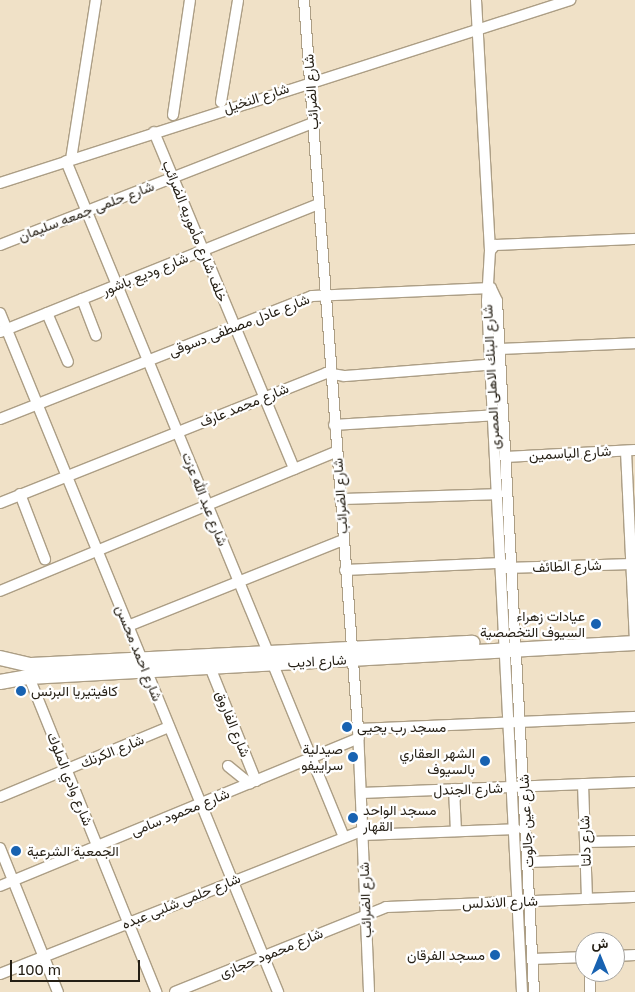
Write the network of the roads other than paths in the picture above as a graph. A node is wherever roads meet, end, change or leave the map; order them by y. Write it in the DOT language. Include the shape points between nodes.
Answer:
graph roads {
  1 [pos="96,0"];
  2 [pos="190,0"];
  3 [pos="238,0"];
  4 [pos="304,0"];
  5 [pos="476,0"];
  6 [pos="570,0"];
  7 [pos="478,28"];
  8 [pos="310,80"];
  9 [pos="221,102"];
  10 [pos="173,115"];
  11 [pos="313,123"];
  12 [pos="154,132"];
  13 [pos="68,160"];
  14 [pos="173,178"];
  15 [pos="0,183"];
  16 [pos="318,204"];
  17 [pos="86,212"];
  18 [pos="635,239"];
  19 [pos="0,245"];
  20 [pos="203,250"];
  21 [pos="490,251"];
  22 [pos="116,285"];
  23 [pos="491,288"];
  24 [pos="325,295"];
  25 [pos="82,299"];
  26 [pos="0,313"];
  27 [pos="47,313"];
  28 [pos="235,326"];
  29 [pos="3,331"];
  30 [pos="96,335"];
  31 [pos="635,343"];
  32 [pos="499,349"];
  33 [pos="148,361"];
  34 [pos="68,362"];
  35 [pos="495,364"];
  36 [pos="330,372"];
  37 [pos="264,397"];
  38 [pos="37,405"];
  39 [pos="498,415"];
  40 [pos="0,419"];
  41 [pos="334,425"];
  42 [pos="177,432"];
  43 [pos="630,451"];
  44 [pos="336,452"];
  45 [pos="506,457"];
  46 [pos="294,469"];
  47 [pos="67,476"];
  48 [pos="20,494"];
  49 [pos="498,494"];
  50 [pos="340,499"];
  51 [pos="0,503"];
  52 [pos="207,505"];
  53 [pos="343,540"];
  54 [pos="97,551"];
  55 [pos="46,559"];
  56 [pos="632,564"];
  57 [pos="506,566"];
  58 [pos="345,570"];
  59 [pos="239,582"];
  60 [pos="0,591"];
  61 [pos="128,626"];
  62 [pos="635,636"];
  63 [pos="635,643"];
  64 [pos="512,645"];
  65 [pos="351,654"];
  66 [pos="0,658"];
  67 [pos="270,658"];
  68 [pos="144,665"];
  69 [pos="210,667"];
  70 [pos="29,677"];
  71 [pos="0,682"];
  72 [pos="635,717"];
  73 [pos="516,722"];
  74 [pos="169,727"];
  75 [pos="359,734"];
  76 [pos="312,758"];
  77 [pos="228,766"];
  78 [pos="66,770"];
  79 [pos="253,782"];
  80 [pos="635,782"];
  81 [pos="583,784"];
  82 [pos="519,786"];
  83 [pos="454,789"];
  84 [pos="361,793"];
  85 [pos="0,797"];
  86 [pos="201,804"];
  87 [pos="516,828"];
  88 [pos="456,831"];
  89 [pos="363,832"];
  90 [pos="344,837"];
  91 [pos="635,841"];
  92 [pos="585,842"];
  93 [pos="97,846"];
  94 [pos="0,848"];
  95 [pos="586,860"];
  96 [pos="528,862"];
  97 [pos="13,880"];
  98 [pos="232,881"];
  99 [pos="0,886"];
  100 [pos="635,897"];
  101 [pos="587,899"];
  102 [pos="525,901"];
  103 [pos="366,914"];
  104 [pos="128,922"];
  105 [pos="44,956"];
  106 [pos="263,956"];
  107 [pos="575,957"];
  108 [pos="533,959"];
  109 [pos="0,974"];
  110 [pos="58,992"];
  111 [pos="156,992"];
  112 [pos="175,992"];
  113 [pos="278,992"];
  114 [pos="369,992"];
  115 [pos="522,992"];
  116 [pos="534,992"];
  1 -- 13 [label="street"];
  2 -- 10 [label="street"];
  3 -- 9 [label="street"];
  4 -- 8 [label="street, شارع الضرائب"];
  5 -- 7 [label="street"];
  6 -- 7 [label="street, شارع النخيل"];
  7 -- 8 [label="street, شارع النخيل"];
  7 -- 21 [label="street"];
  8 -- 11 [label="street, شارع الضرائب"];
  8 -- 12 [label="street, شارع النخيل"];
  11 -- 14 [label="street, شارع حلمى جمعه سليمان"];
  11 -- 16 [label="street, شارع الضرائب"];
  12 -- 13 [label="street, شارع النخيل"];
  12 -- 14 [label="street, خلف شارع مأموريه الضرائب"];
  13 -- 15 [label="street, شارع النخيل"];
  13 -- 17 [label="street, شارع عبد الله عزت"];
  14 -- 17 [label="street, شارع حلمى جمعه سليمان"];
  14 -- 20 [label="street, خلف شارع مأموريه الضرائب"];
  16 -- 20 [label="street, شارع وديع باشور"];
  16 -- 24 [label="street, شارع الضرائب"];
  17 -- 19 [label="street, شارع حلمى جمعه سليمان"];
  17 -- 22 [label="street, شارع عبد الله عزت"];
  18 -- 21 [label="street" via="495,245"];
  20 -- 22 [label="street, شارع وديع باشور"];
  20 -- 28 [label="street, خلف شارع مأموريه الضرائب"];
  21 -- 23 [label="street"];
  22 -- 25 [label="street, شارع وديع باشور"];
  22 -- 33 [label="street, شارع عبد الله عزت"];
  23 -- 24 [label="street, شارع عادل مصطفى دسوقى"];
  23 -- 32 [label="street, شارع البنك الاهلى المصرى" via="496,301"];
  23 -- 35 [label="street, شارع البنك الاهلى المصرى" via="487,301"];
  24 -- 28 [label="street, شارع عادل مصطفى دسوقى"];
  24 -- 36 [label="street, شارع الضرائب"];
  25 -- 27 [label="street, شارع وديع باشور"];
  25 -- 30 [label="street"];
  26 -- 29 [label="street, شارع احمد محسن"];
  27 -- 29 [label="street, شارع وديع باشور"];
  27 -- 34 [label="street"];
  28 -- 33 [label="street, شارع عادل مصطفى دسوقى"];
  28 -- 37 [label="street, خلف شارع مأموريه الضرائب"];
  29 -- 38 [label="street, شارع احمد محسن"];
  31 -- 32 [label="street"];
  32 -- 35 [label="street, شارع البنك الاهلى المصرى"];
  33 -- 38 [label="street, شارع عادل مصطفى دسوقى"];
  33 -- 42 [label="street, شارع عبد الله عزت"];
  35 -- 36 [label="street, شارع محمد عارف" via="344,376"];
  35 -- 39 [label="street, شارع البنك الاهلى المصرى"];
  36 -- 37 [label="street, شارع محمد عارف"];
  36 -- 41 [label="street, شارع الضرائب"];
  37 -- 42 [label="street, شارع محمد عارف"];
  37 -- 46 [label="street, خلف شارع مأموريه الضرائب"];
  38 -- 40 [label="street, شارع عادل مصطفى دسوقى"];
  38 -- 47 [label="street, شارع احمد محسن"];
  39 -- 41 [label="street"];
  39 -- 45 [label="street, شارع البنك الاهلى المصرى"];
  39 -- 49 [label="street, شارع البنك الاهلى المصرى"];
  41 -- 44 [label="street, شارع الضرائب"];
  42 -- 47 [label="street, شارع محمد عارف"];
  42 -- 52 [label="street, شارع عبد الله عزت"];
  43 -- 45 [label="street, شارع الياسمين"];
  43 -- 56 [label="street"];
  44 -- 46 [label="street"];
  44 -- 50 [label="street, شارع الضرائب"];
  45 -- 57 [label="street, شارع البنك الاهلى المصرى"];
  46 -- 52 [label="street"];
  47 -- 48 [label="street, شارع محمد عارف"];
  47 -- 54 [label="street, شارع احمد محسن"];
  48 -- 51 [label="street, شارع محمد عارف"];
  48 -- 55 [label="street"];
  49 -- 50 [label="street"];
  49 -- 57 [label="street, شارع البنك الاهلى المصرى"];
  50 -- 53 [label="street, شارع الضرائب"];
  52 -- 54 [label="street"];
  52 -- 59 [label="street, شارع عبد الله عزت"];
  53 -- 58 [label="street, شارع الضرائب"];
  53 -- 59 [label="street"];
  54 -- 60 [label="street"];
  54 -- 61 [label="street, شارع احمد محسن"];
  56 -- 57 [label="street, شارع الطائف"];
  56 -- 62 [label="street"];
  57 -- 58 [label="street, شارع الطائف"];
  57 -- 64 [label="street, شارع البنك الاهلى المصرى"];
  58 -- 65 [label="street, شارع الضرائب"];
  59 -- 61 [label="street"];
  59 -- 67 [label="street, شارع عبد الله عزت"];
  61 -- 68 [label="street, شارع احمد محسن"];
  62 -- 63 [label="street"];
  62 -- 64 [label="main road, شارع اديب"];
  63 -- 64 [label="main road, شارع اديب"];
  64 -- 65 [label="main road, شارع اديب"];
  64 -- 73 [label="street, شارع عين جالوت"];
  65 -- 67 [label="main road, شارع اديب"];
  65 -- 75 [label="street, شارع الضرائب"];
  66 -- 68 [label="main road, شارع اديب" via="30,665"];
  67 -- 68 [label="main road, شارع اديب"];
  67 -- 69 [label="main road, شارع اديب"];
  67 -- 76 [label="street, شارع عبد الله عزت"];
  68 -- 69 [label="main road, شارع اديب"];
  68 -- 70 [label="main road, شارع اديب"];
  68 -- 74 [label="street, شارع احمد محسن"];
  69 -- 79 [label="street, شارع الفاروق"];
  70 -- 71 [label="main road, شارع اديب"];
  70 -- 78 [label="street, شارع وادي الملوك"];
  72 -- 73 [label="street"];
  73 -- 75 [label="street"];
  73 -- 82 [label="street, شارع عين جالوت"];
  74 -- 78 [label="street, شارع الكرنك"];
  74 -- 86 [label="street, شارع احمد محسن"];
  75 -- 76 [label="street, شارع محمود سامى"];
  75 -- 84 [label="street, شارع الضرائب"];
  76 -- 79 [label="street, شارع محمود سامى"];
  76 -- 90 [label="street, شارع عبد الله عزت"];
  77 -- 79 [label="street"];
  78 -- 85 [label="street, شارع الكرنك"];
  78 -- 93 [label="street, شارع وادي الملوك"];
  79 -- 86 [label="street, شارع محمود سامى"];
  80 -- 81 [label="street, شارع الجندل"];
  81 -- 82 [label="street, شارع الجندل"];
  81 -- 92 [label="street, شارع دلتا"];
  82 -- 83 [label="street, شارع الجندل"];
  82 -- 87 [label="street, شارع عين جالوت"];
  82 -- 96 [label="street, شارع عين جالوت"];
  83 -- 84 [label="street, شارع الجندل"];
  83 -- 88 [label="street"];
  84 -- 89 [label="street, شارع الضرائب"];
  86 -- 93 [label="street, شارع محمود سامى"];
  86 -- 98 [label="street, شارع احمد محسن"];
  87 -- 88 [label="street, شارع حلمى شلبى عبده"];
  87 -- 102 [label="street, شارع عين جالوت"];
  88 -- 89 [label="street, شارع حلمى شلبى عبده"];
  89 -- 90 [label="street, شارع حلمى شلبى عبده"];
  89 -- 103 [label="street, شارع الضرائب"];
  90 -- 98 [label="street, شارع حلمى شلبى عبده"];
  91 -- 92 [label="street"];
  92 -- 95 [label="street, شارع دلتا"];
  93 -- 97 [label="street, شارع محمود سامى"];
  93 -- 104 [label="street, شارع وادي الملوك"];
  94 -- 97 [label="street"];
  95 -- 96 [label="street"];
  95 -- 101 [label="street, شارع دلتا"];
  96 -- 102 [label="street, شارع عين جالوت"];
  97 -- 99 [label="street, شارع محمود سامى"];
  97 -- 105 [label="street"];
  98 -- 104 [label="street, شارع حلمى شلبى عبده"];
  98 -- 106 [label="street, شارع احمد محسن"];
  100 -- 101 [label="street, شارع الاندلس"];
  101 -- 102 [label="street, شارع الاندلس"];
  102 -- 103 [label="street, شارع الاندلس" via="396,906"];
  102 -- 108 [label="street, شارع عين جالوت"];
  102 -- 115 [label="street, شارع عين جالوت"];
  103 -- 106 [label="street, شارع محمود حجازى"];
  103 -- 114 [label="street, شارع الضرائب"];
  104 -- 105 [label="street, شارع حلمى شلبى عبده"];
  104 -- 111 [label="street, شارع وادي الملوك"];
  105 -- 109 [label="street, شارع حلمى شلبى عبده"];
  105 -- 110 [label="street"];
  106 -- 112 [label="street, شارع محمود حجازى"];
  106 -- 113 [label="street, شارع احمد محسن"];
  107 -- 108 [label="street"];
  108 -- 116 [label="street, شارع عين جالوت"];
}
